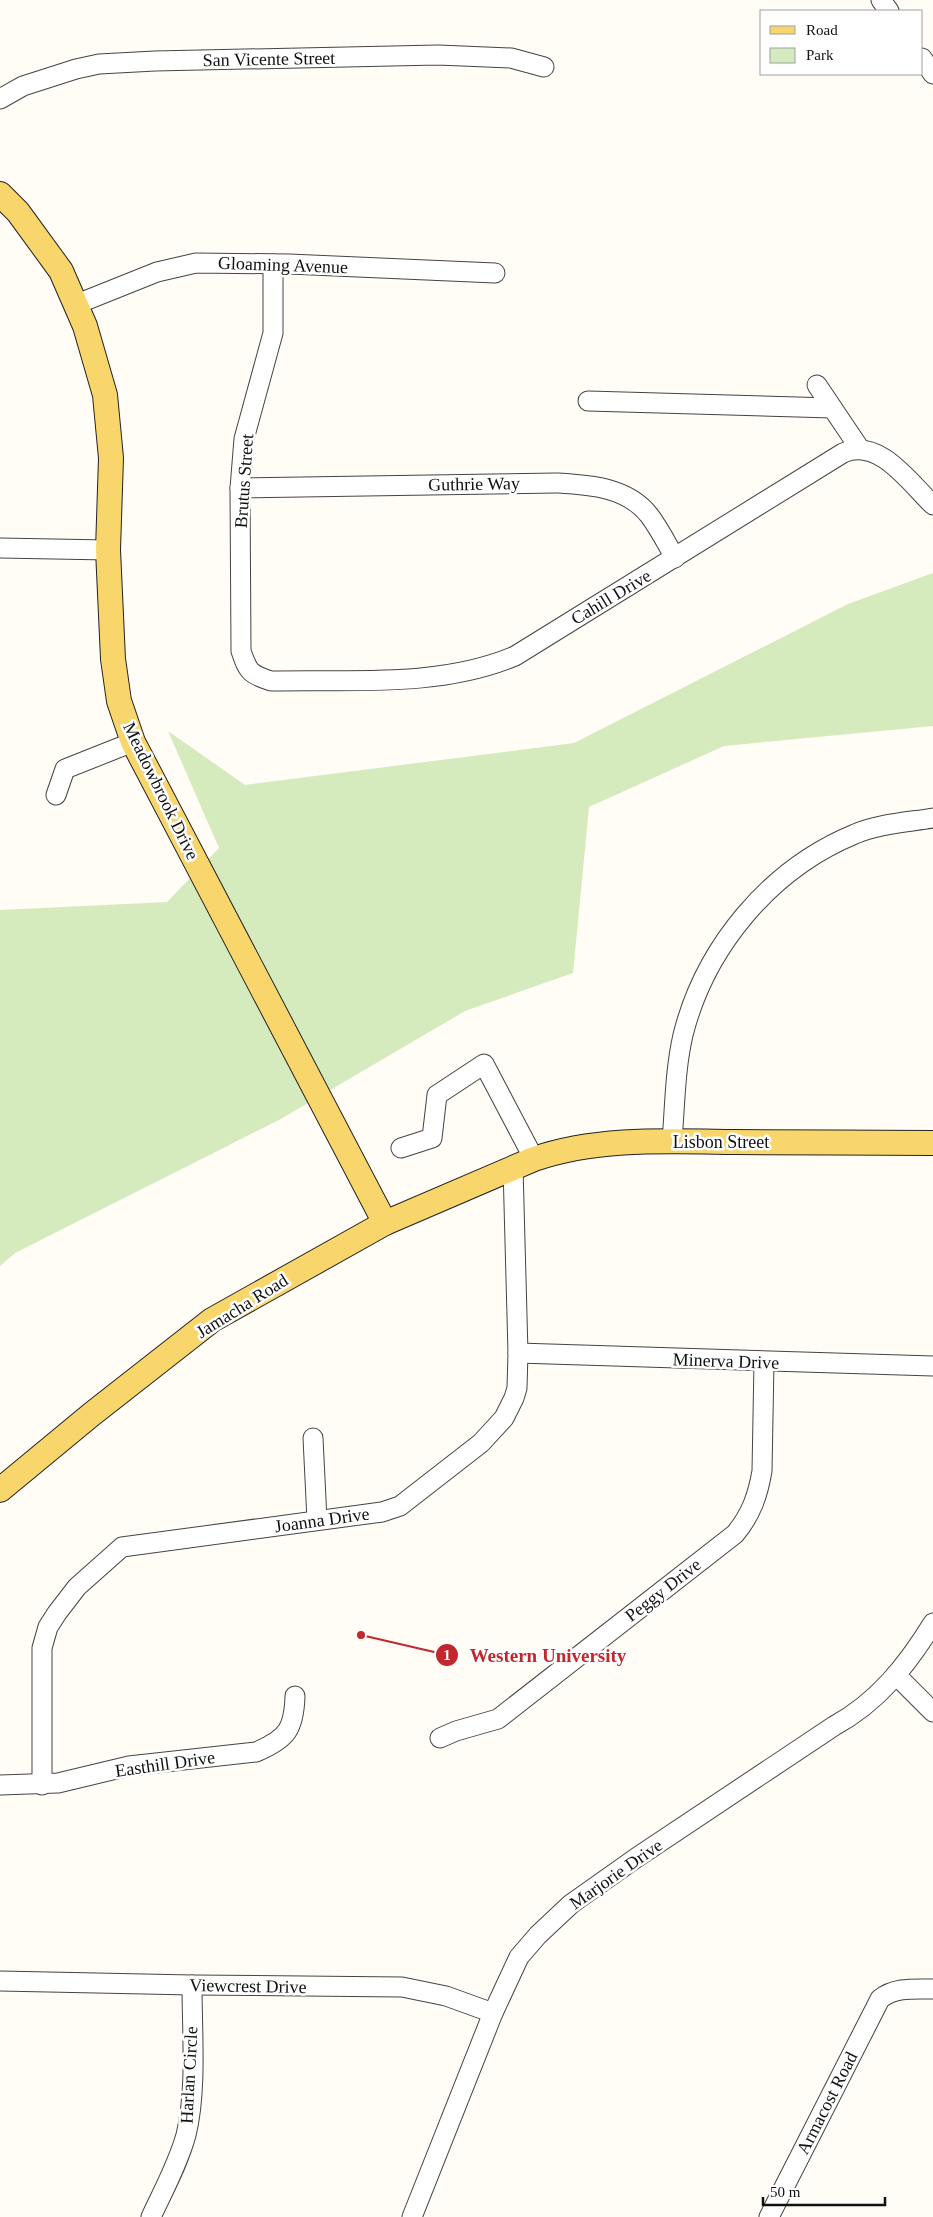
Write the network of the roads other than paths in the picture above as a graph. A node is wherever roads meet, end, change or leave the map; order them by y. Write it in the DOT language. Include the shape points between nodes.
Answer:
graph roads {
  1 [pos="923,59"];
  2 [pos="544,66"];
  3 [pos="933,74"];
  4 [pos="0,99"];
  5 [pos="0,194"];
  6 [pos="273,264"];
  7 [pos="495,273"];
  8 [pos="77,304"];
  9 [pos="817,386"];
  10 [pos="588,400"];
  11 [pos="832,408"];
  12 [pos="860,448"];
  13 [pos="240,488"];
  14 [pos="933,505"];
  15 [pos="0,548"];
  16 [pos="108,550"];
  17 [pos="675,558"];
  18 [pos="247,670"];
  19 [pos="133,742"];
  20 [pos="56,795"];
  21 [pos="933,818"];
  22 [pos="672,1141"];
  23 [pos="933,1143"];
  24 [pos="401,1148"];
  25 [pos="524,1163"];
  26 [pos="384,1223"];
  27 [pos="518,1354"];
  28 [pos="764,1362"];
  29 [pos="933,1366"];
  30 [pos="313,1438"];
  31 [pos="0,1490"];
  32 [pos="317,1520"];
  33 [pos="933,1623"];
  34 [pos="896,1675"];
  35 [pos="295,1696"];
  36 [pos="933,1712"];
  37 [pos="440,1738"];
  38 [pos="42,1784"];
  39 [pos="0,1785"];
  40 [pos="0,1981"];
  41 [pos="192,1985"];
  42 [pos="933,1989"];
  43 [pos="493,2013"];
  44 [pos="151,2217"];
  45 [pos="412,2217"];
  46 [pos="769,2217"];
  1 -- 3 [label="street"];
  2 -- 4 [label="street, San Vicente Street" via="511,58 438,55 146,61 76,69 23,86"];
  5 -- 8 [label="main road, Meadowbrook Drive" via="18,212 61,271"];
  6 -- 7 [label="street, Gloaming Avenue"];
  6 -- 8 [label="street, Gloaming Avenue" via="196,263 157,272"];
  6 -- 13 [label="street, Brutus Street" via="273,333 244,439"];
  8 -- 16 [label="main road, Meadowbrook Drive" via="105,395 111,458"];
  9 -- 11 [label="street"];
  10 -- 11 [label="street"];
  11 -- 12 [label="street"];
  12 -- 14 [label="street" via="882,456"];
  12 -- 17 [label="street, Cahill Drive" via="843,453"];
  13 -- 17 [label="street, Guthrie Way" via="557,483 596,486 627,496 648,514"];
  13 -- 18 [label="street, Brutus Street" via="241,651"];
  15 -- 16 [label="street"];
  16 -- 19 [label="main road, Meadowbrook Drive" via="113,659 119,701"];
  17 -- 18 [label="street, Cahill Drive" via="515,656 482,668 425,678 271,680"];
  19 -- 20 [label="street" via="65,769"];
  19 -- 26 [label="main road, Meadowbrook Drive"];
  21 -- 22 [label="street" via="856,833 834,844 812,856 772,887 738,924 710,966 690,1011 678,1058"];
  22 -- 23 [label="main road, Lisbon Street"];
  22 -- 25 [label="main road, Lisbon Street" via="591,1146"];
  24 -- 25 [label="street" via="432,1138 437,1095 484,1064"];
  25 -- 26 [label="main road, Jamacha Road"];
  25 -- 27 [label="street, Joanna Drive"];
  26 -- 31 [label="main road, Jamacha Road" via="212,1320"];
  27 -- 28 [label="street, Minerva Drive"];
  27 -- 32 [label="street, Joanna Drive" via="517,1388 512,1403 498,1428 481,1444 400,1506 382,1512"];
  28 -- 29 [label="street, Minerva Drive"];
  28 -- 37 [label="street, Peggy Drive" via="760,1487 749,1514 735,1534 498,1719"];
  30 -- 32 [label="street"];
  32 -- 38 [label="street, Joanna Drive" via="122,1548 77,1587 48,1627 42,1648"];
  33 -- 34 [label="street, Marjorie Drive"];
  34 -- 36 [label="street"];
  34 -- 43 [label="street, Marjorie Drive" via="854,1716 834,1726 572,1904 519,1957"];
  35 -- 38 [label="street, Easthill Drive" via="294,1716 288,1731 256,1752 129,1766"];
  38 -- 39 [label="street, Easthill Drive"];
  40 -- 41 [label="street, Viewcrest Drive"];
  41 -- 43 [label="street, Viewcrest Drive" via="402,1987 446,1996"];
  41 -- 44 [label="street, Harlan Circle" via="189,2121 182,2149"];
  42 -- 46 [label="street, Armacost Road" via="888,1992 872,2010"];
  43 -- 45 [label="street, Marjorie Drive"];
}
